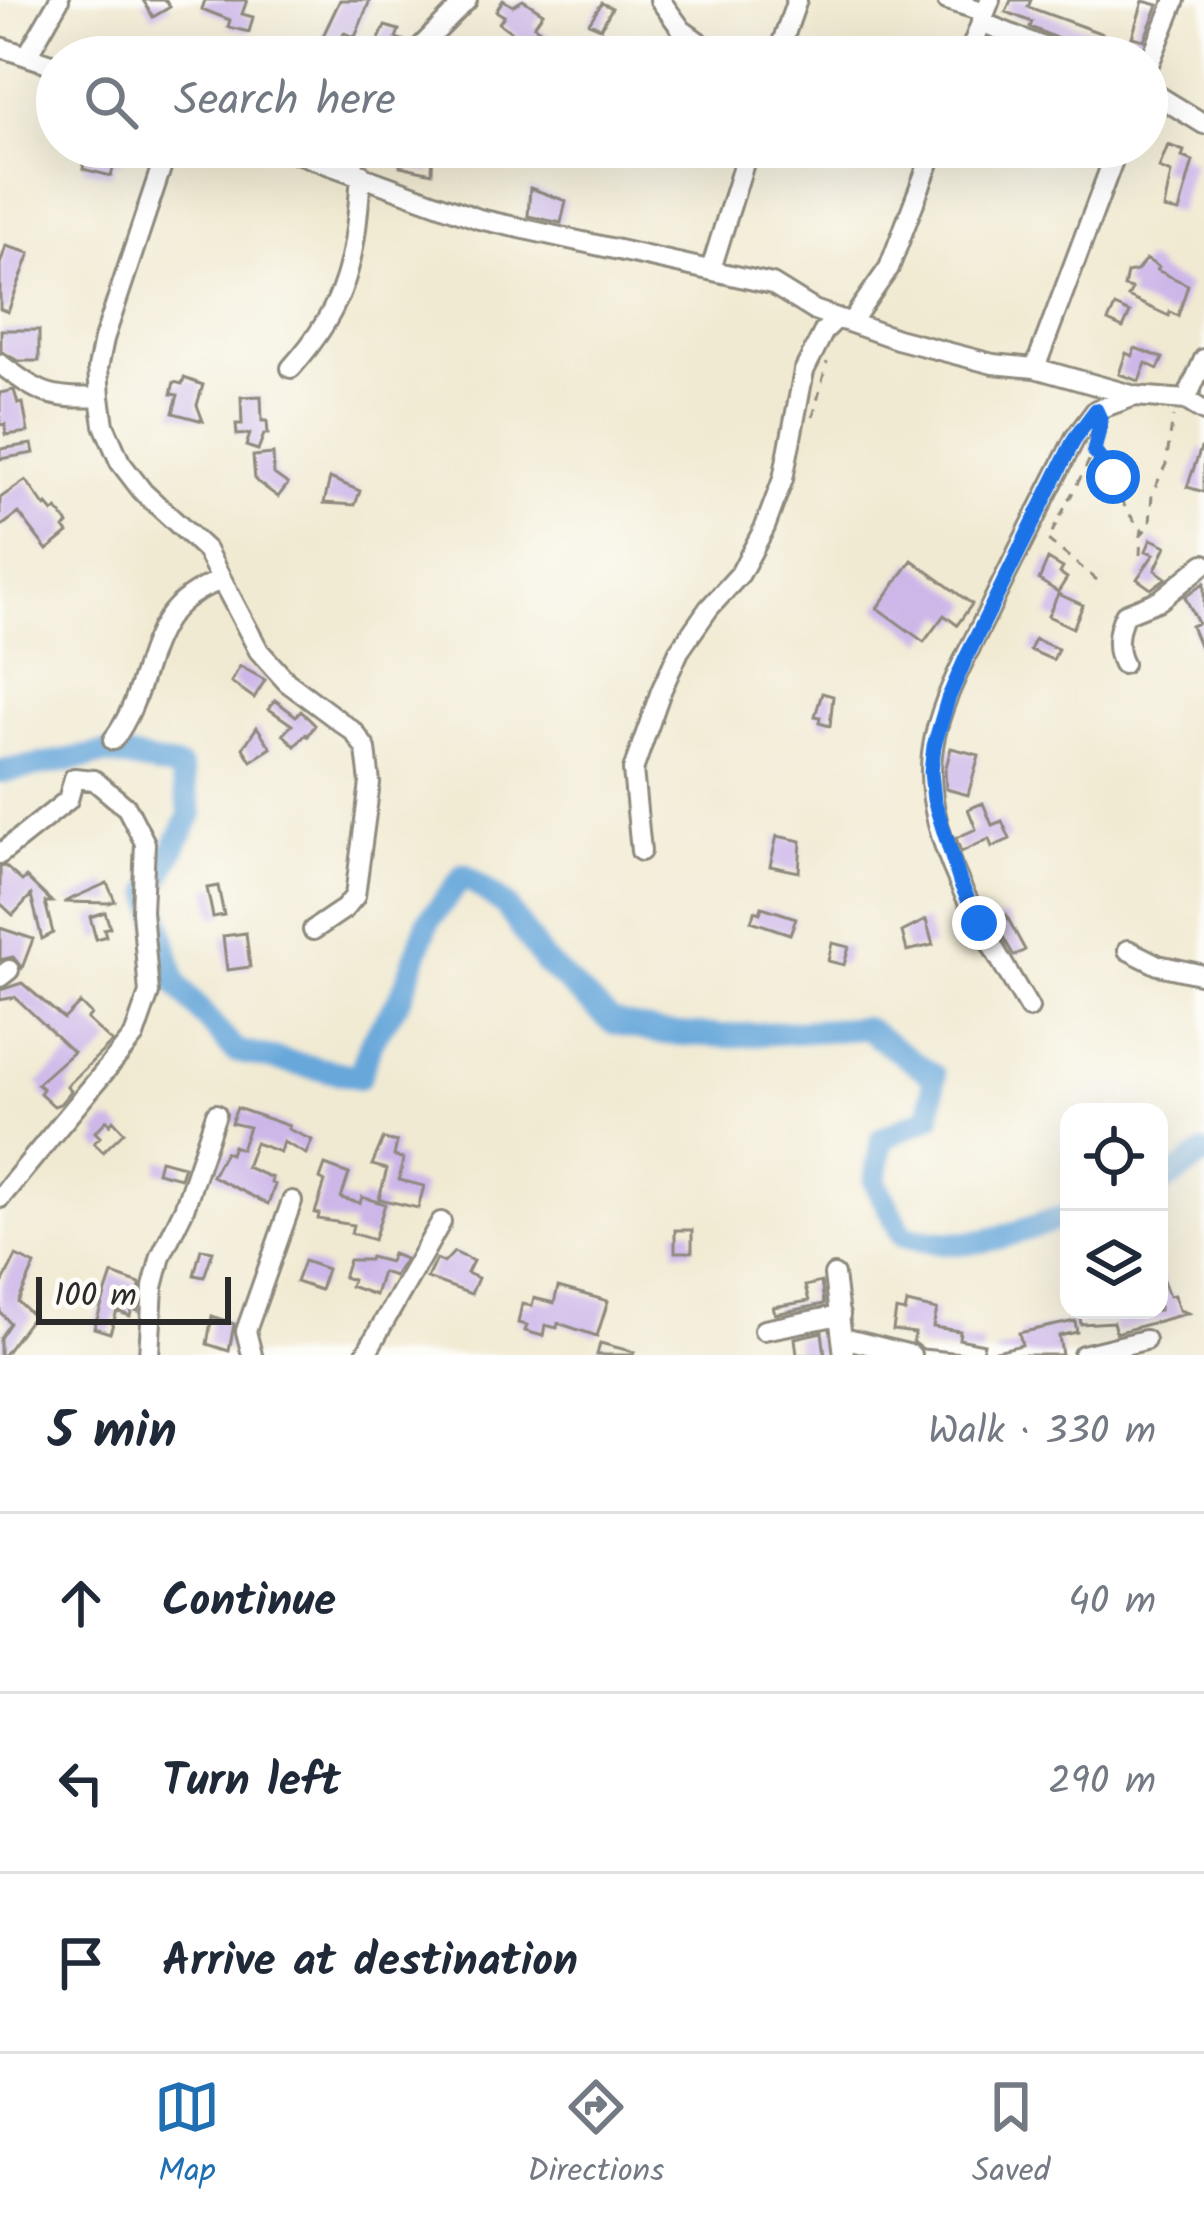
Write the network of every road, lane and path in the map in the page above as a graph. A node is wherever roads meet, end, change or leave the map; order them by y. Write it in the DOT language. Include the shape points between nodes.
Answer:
graph roads {
  1 [pos="59,0"];
  2 [pos="467,0"];
  3 [pos="660,0"];
  4 [pos="797,0"];
  5 [pos="947,0"];
  6 [pos="1175,0"];
  7 [pos="985,11"];
  8 [pos="38,36"];
  9 [pos="432,36"];
  10 [pos="690,36"];
  11 [pos="784,36"];
  12 [pos="1030,36"];
  13 [pos="1160,36"];
  14 [pos="36,40"];
  15 [pos="0,47"];
  16 [pos="28,54"];
  17 [pos="36,57"];
  18 [pos="1168,102"];
  19 [pos="1204,124"];
  20 [pos="161,168"];
  21 [pos="342,168"];
  22 [pos="355,168"];
  23 [pos="742,168"];
  24 [pos="927,168"];
  25 [pos="1110,168"];
  26 [pos="354,172"];
  27 [pos="711,269"];
  28 [pos="844,321"];
  29 [pos="1204,359"];
  30 [pos="0,364"];
  31 [pos="290,368"];
  32 [pos="1035,368"];
  33 [pos="1135,396"];
  34 [pos="100,397"];
  35 [pos="1182,399"];
  36 [pos="1096,410"];
  37 [pos="1204,411"];
  38 [pos="1094,451"];
  39 [pos="1141,536"];
  40 [pos="1140,555"];
  41 [pos="1204,564"];
  42 [pos="1096,580"];
  43 [pos="220,581"];
  44 [pos="1123,664"];
  45 [pos="112,740"];
  46 [pos="641,851"];
  47 [pos="0,854"];
  48 [pos="313,930"];
  49 [pos="1128,950"];
  50 [pos="1204,975"];
  51 [pos="1030,1008"];
  52 [pos="216,1114"];
  53 [pos="0,1198"];
  54 [pos="292,1201"];
  55 [pos="441,1222"];
  56 [pos="834,1275"];
  57 [pos="840,1315"];
  58 [pos="764,1330"];
  59 [pos="1145,1340"];
  60 [pos="844,1347"];
  61 [pos="148,1355"];
  62 [pos="252,1355"];
  63 [pos="365,1355"];
  64 [pos="910,1355"];
  65 [pos="1083,1355"];
  1 -- 8 [label="street"];
  2 -- 9 [label="street"];
  3 -- 10 [label="street"];
  4 -- 11 [label="street"];
  5 -- 7 [label="street"];
  6 -- 13 [label="street"];
  7 -- 12 [label="street"];
  14 -- 16 [label="street"];
  15 -- 16 [label="street"];
  16 -- 17 [label="street"];
  18 -- 19 [label="street"];
  20 -- 34 [label="street" via="104,339"];
  21 -- 26 [label="street"];
  22 -- 26 [label="street"];
  23 -- 27 [label="street"];
  24 -- 28 [label="street" via="889,268"];
  25 -- 32 [label="street"];
  26 -- 27 [label="street" via="479,219"];
  26 -- 31 [label="street" via="358,224 343,290"];
  27 -- 28 [label="street" via="772,284"];
  28 -- 32 [label="street"];
  28 -- 46 [label="street" via="824,331 804,370 765,527 661,691 633,770"];
  29 -- 35 [label="street"];
  30 -- 34 [label="street" via="39,393"];
  32 -- 33 [label="street"];
  33 -- 35 [label="street"];
  33 -- 36 [label="street"];
  34 -- 43 [label="street" via="120,462 206,550"];
  35 -- 37 [label="street"];
  35 -- 39 [label="path"];
  36 -- 38 [label="path"];
  36 -- 51 [label="street" via="966,658 931,772 960,882"];
  38 -- 39 [label="path"];
  38 -- 42 [label="path" via="1048,540"];
  39 -- 40 [label="path"];
  41 -- 44 [label="street" via="1160,600 1125,614 1117,654"];
  43 -- 45 [label="street" via="164,619 128,718"];
  43 -- 48 [label="street" via="259,651 366,749 370,783 355,896"];
  47 -- 53 [label="street" via="68,800 74,778 94,781 127,808 145,843 149,993 134,1036"];
  49 -- 50 [label="street"];
  52 -- 61 [label="street" via="161,1256"];
  54 -- 62 [label="street" via="246,1331"];
  55 -- 63 [label="street"];
  56 -- 57 [label="street"];
  57 -- 58 [label="street"];
  57 -- 60 [label="street"];
  59 -- 65 [label="street"];
  60 -- 64 [label="street"];
}
